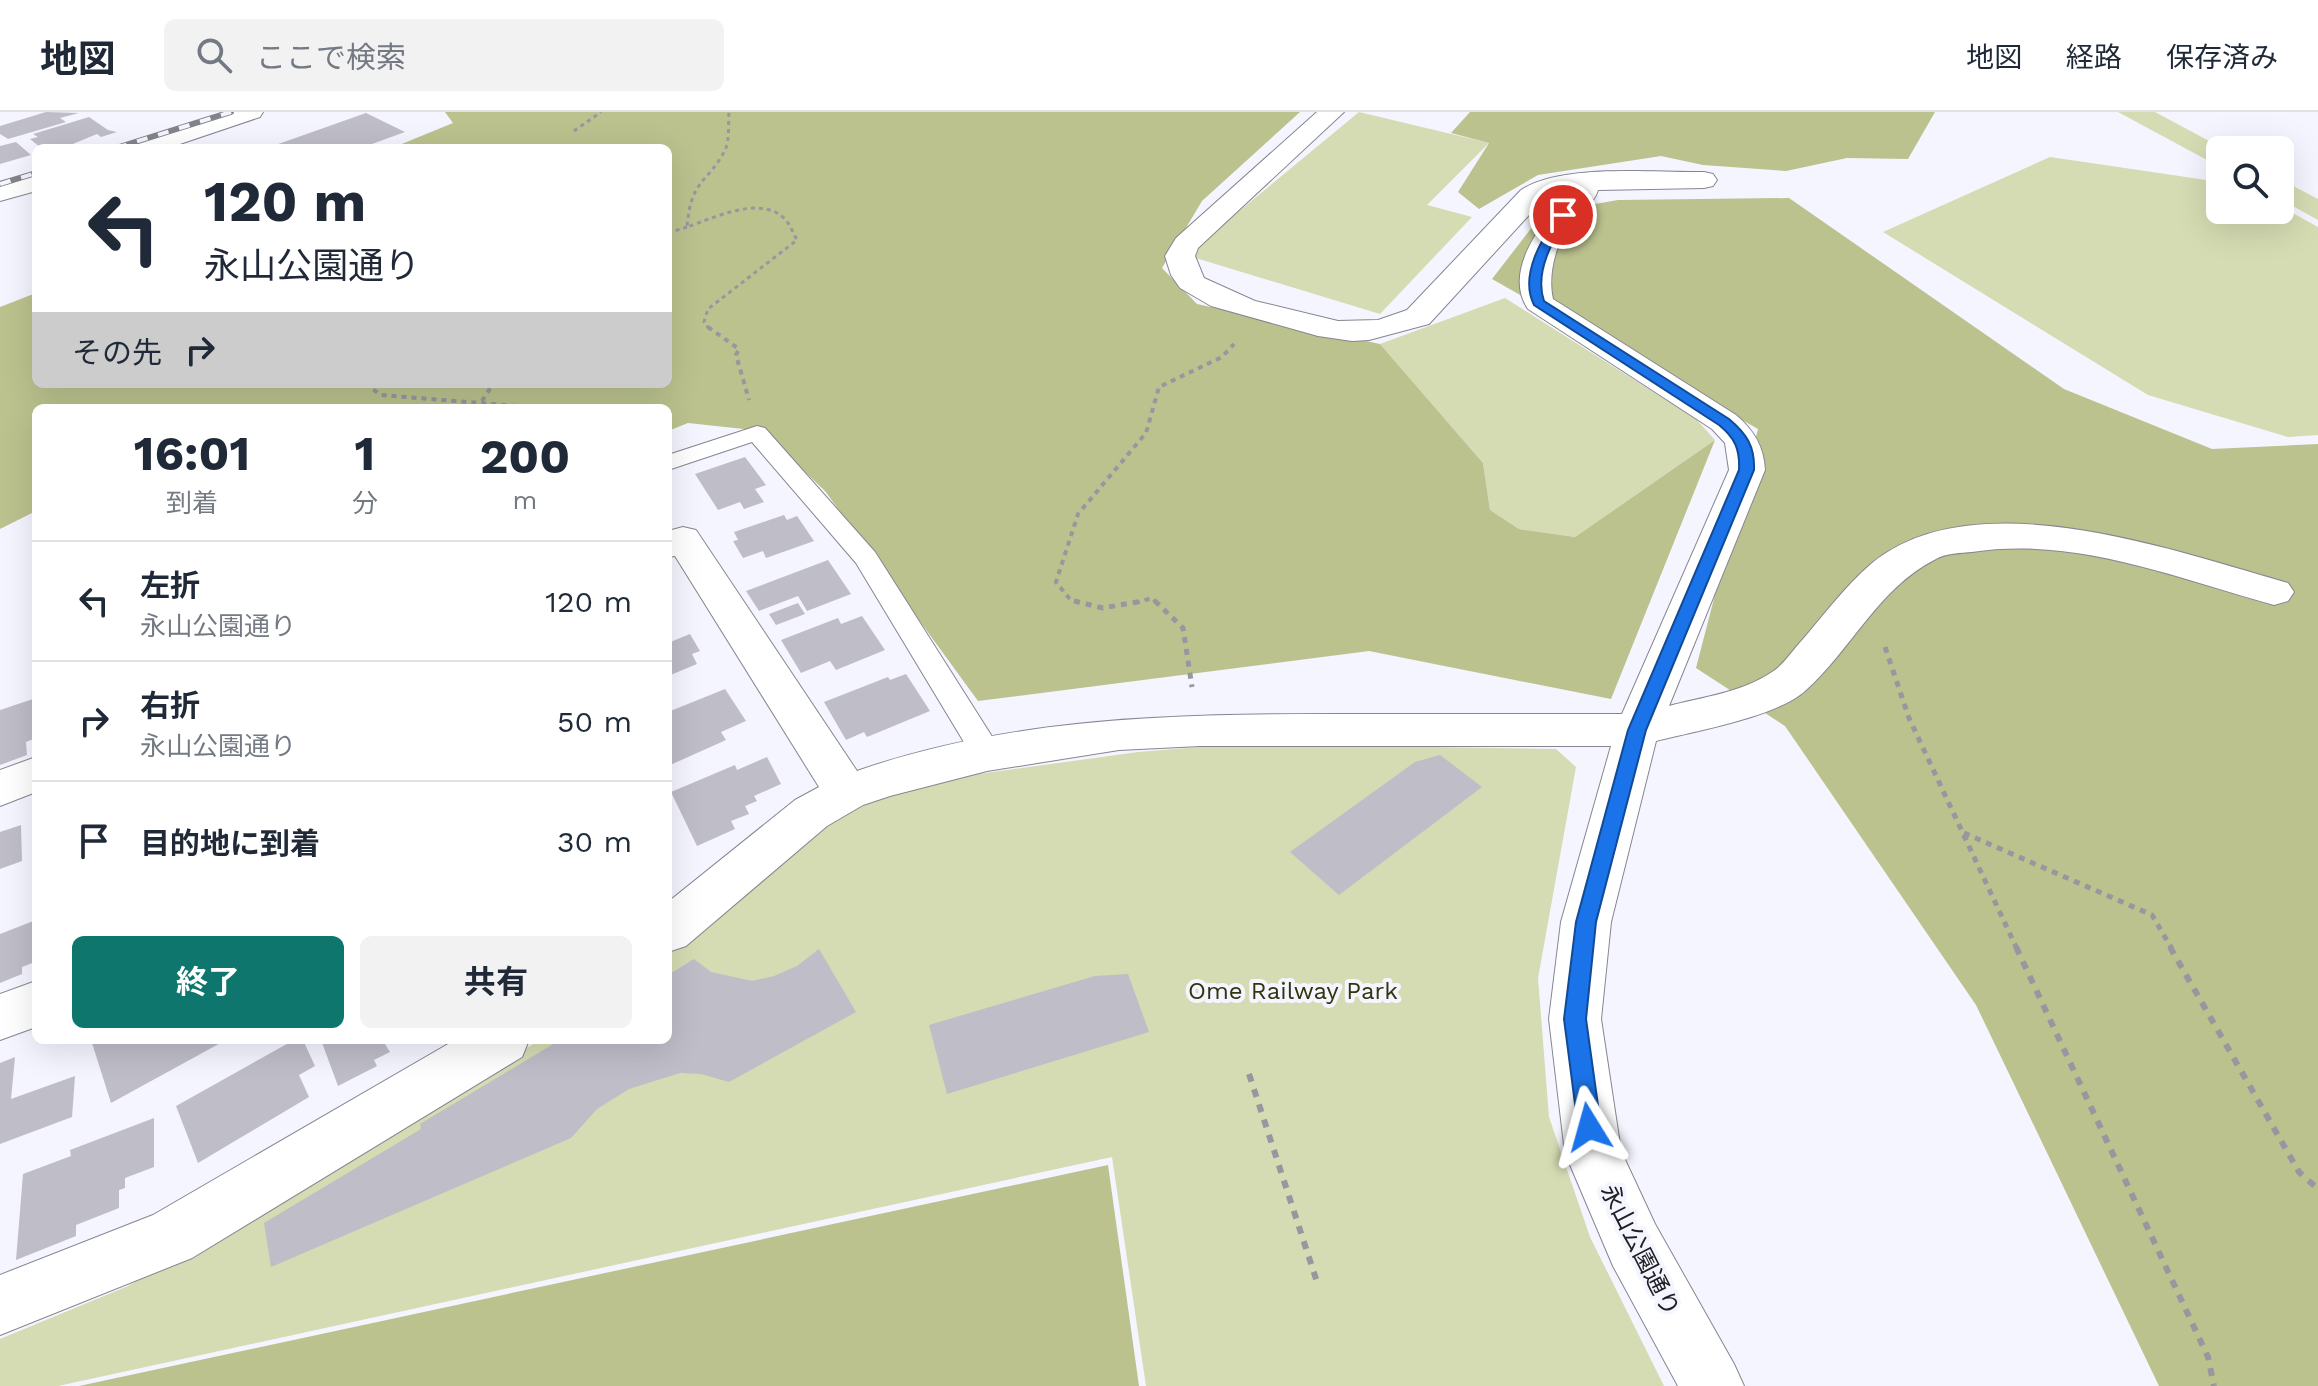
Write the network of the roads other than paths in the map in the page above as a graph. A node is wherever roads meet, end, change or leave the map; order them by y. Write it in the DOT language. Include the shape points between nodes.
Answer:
graph roads {
  1 [pos="1332,112"];
  2 [pos="252,113"];
  3 [pos="155,144"];
  4 [pos="1704,180"];
  5 [pos="1569,182"];
  6 [pos="32,183"];
  7 [pos="0,193"];
  8 [pos="672,462"];
  9 [pos="672,543"];
  10 [pos="2274,592"];
  11 [pos="1637,730"];
  12 [pos="987,754"];
  13 [pos="32,776"];
  14 [pos="0,788"];
  15 [pos="847,793"];
  16 [pos="672,928"];
  17 [pos="32,1005"];
  18 [pos="0,1017"];
  19 [pos="496,1044"];
  20 [pos="0,1305"];
  21 [pos="1712,1386"];
  1 -- 5 [label="street" via="1186,244 1180,256 1192,284 1213,296 1348,332 1400,325 1418,317 1531,196 1547,185"];
  2 -- 3 [label="street"];
  4 -- 5 [label="street"];
  5 -- 11 [label="street, 永山公園通り" via="1585,191 1546,242 1533,287 1539,303 1724,422 1738,434 1747,453 1747,470"];
  6 -- 7 [label="street"];
  8 -- 12 [label="lane" via="757,433 866,558"];
  9 -- 15 [label="street" via="683,539"];
  10 -- 11 [label="street" via="2068,538 1995,536 1929,546 1885,573 1789,682 1756,699"];
  11 -- 12 [label="street" via="1200,730 1119,734"];
  11 -- 21 [label="street, 永山公園通り" via="1586,922 1575,1019 1593,1153 1634,1245"];
  12 -- 15 [label="street"];
  13 -- 14 [label="street"];
  15 -- 16 [label="street" via="811,813"];
  17 -- 18 [label="street"];
  19 -- 20 [label="street" via="171,1237"];
}
